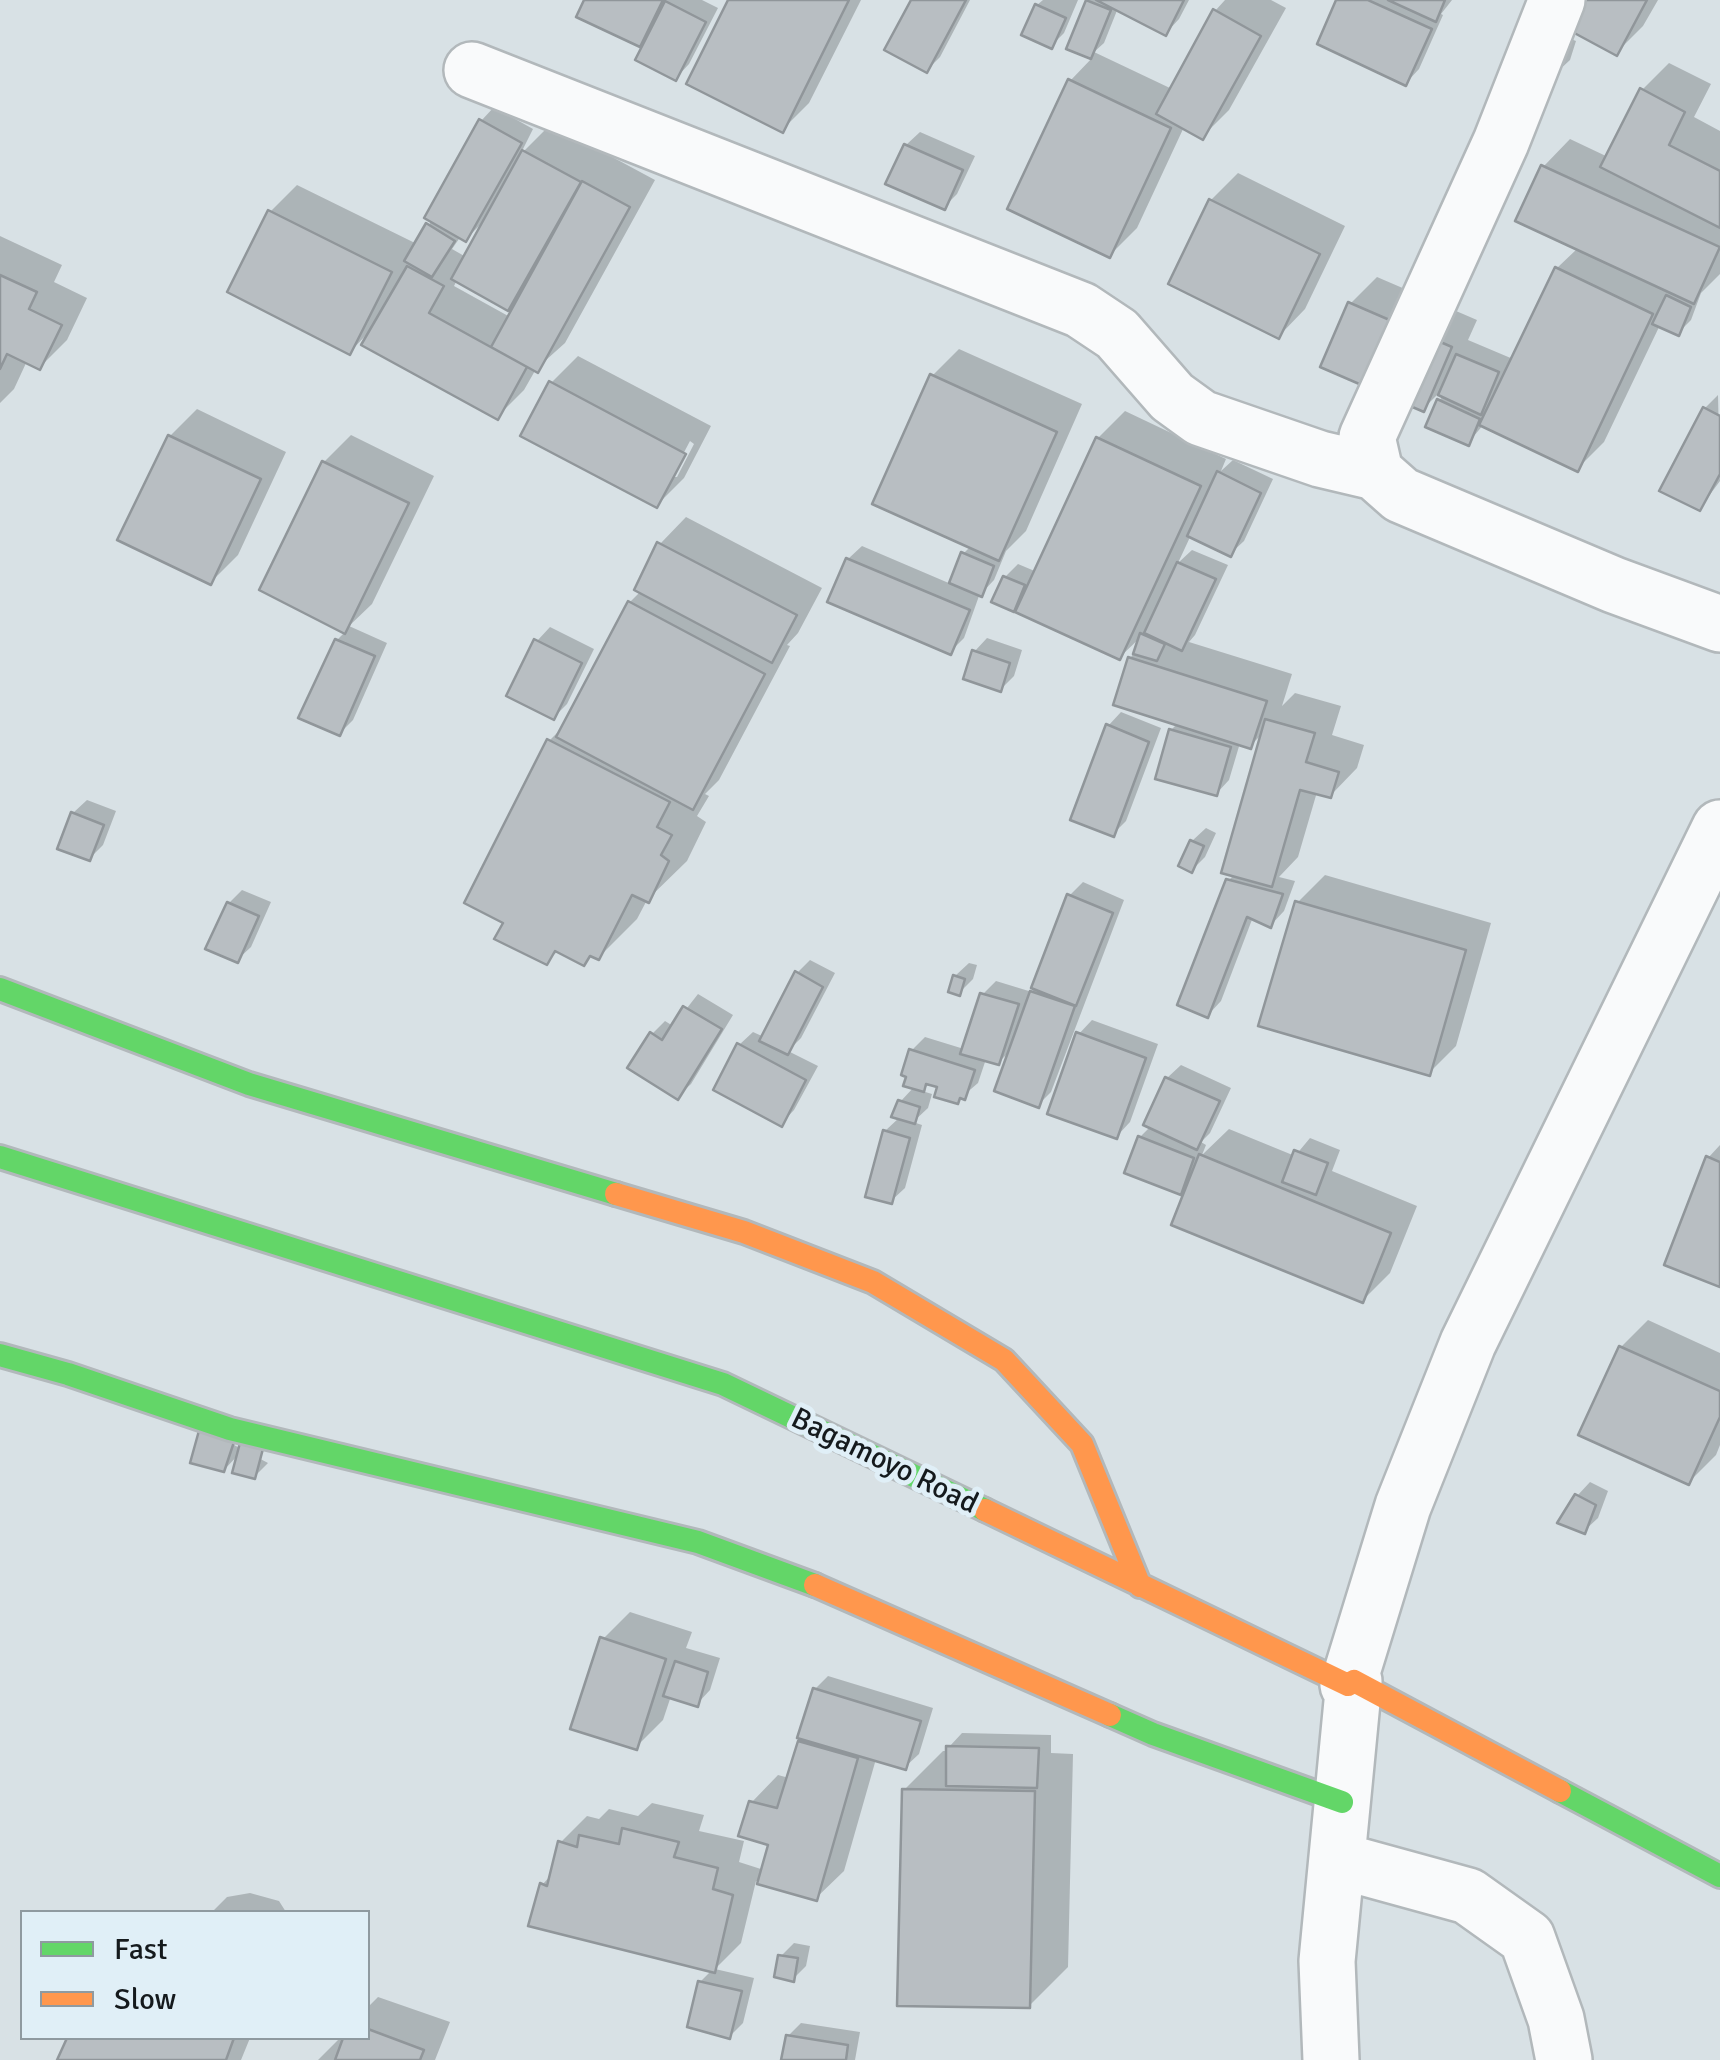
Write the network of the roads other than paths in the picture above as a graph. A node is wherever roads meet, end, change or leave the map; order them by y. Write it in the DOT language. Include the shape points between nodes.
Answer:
graph roads {
  1 [pos="1557,0"];
  2 [pos="472,70"];
  3 [pos="1375,472"];
  4 [pos="1720,624"];
  5 [pos="1720,828"];
  6 [pos="0,989"];
  7 [pos="0,1157"];
  8 [pos="0,1355"];
  9 [pos="1140,1586"];
  10 [pos="1351,1683"];
  11 [pos="1342,1802"];
  12 [pos="1336,1860"];
  13 [pos="1720,1876"];
  14 [pos="1331,2060"];
  15 [pos="1564,2060"];
  1 -- 3 [label="street" via="1368,437"];
  2 -- 3 [label="street" via="1081,310 1117,334 1172,397 1201,418"];
  3 -- 4 [label="street" via="1401,495"];
  5 -- 10 [label="street" via="1468,1343 1402,1506"];
  6 -- 9 [label="street" via="248,1084 744,1232 874,1282 1004,1360 1082,1444"];
  7 -- 9 [label="street, Bagamoyo Road" via="723,1384"];
  8 -- 11 [label="street" via="230,1429 698,1542 1153,1734"];
  9 -- 10 [label="street, Bagamoyo Road"];
  10 -- 11 [label="street"];
  10 -- 13 [label="street, Bagamoyo Road"];
  11 -- 12 [label="street"];
  12 -- 14 [label="street" via="1327,1961"];
  12 -- 15 [label="street" via="1468,1896 1527,1938"];
}
